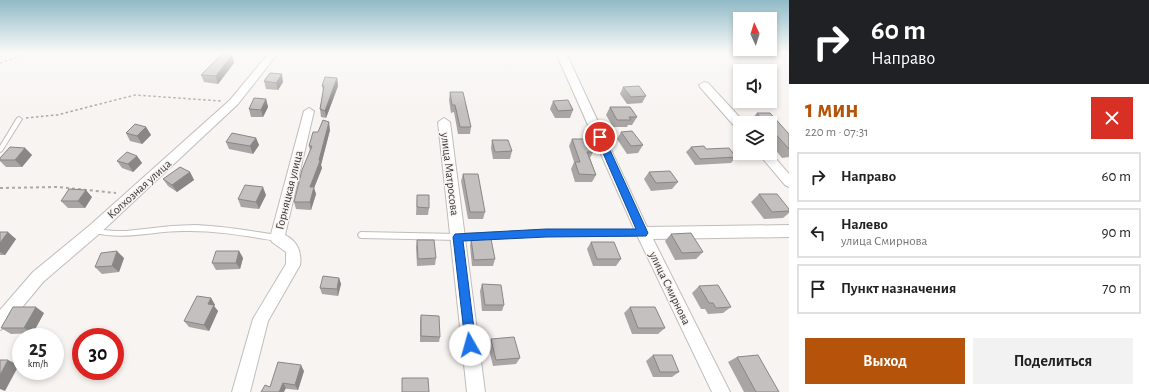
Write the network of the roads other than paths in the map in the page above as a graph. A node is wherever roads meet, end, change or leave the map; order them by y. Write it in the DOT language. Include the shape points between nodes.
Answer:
graph roads {
  1 [pos="259,71"];
  2 [pos="569,71"];
  3 [pos="704,85"];
  4 [pos="309,112"];
  5 [pos="733,118"];
  6 [pos="19,119"];
  7 [pos="444,122"];
  8 [pos="0,150"];
  9 [pos="770,160"];
  10 [pos="789,182"];
  11 [pos="94,230"];
  12 [pos="789,231"];
  13 [pos="643,233"];
  14 [pos="361,235"];
  15 [pos="458,237"];
  16 [pos="277,238"];
  17 [pos="0,322"];
  18 [pos="241,392"];
  19 [pos="476,392"];
  20 [pos="721,392"];
  1 -- 11 [label="street, Колхозная улица" via="234,102"];
  2 -- 13 [label="street, улица Смирнова"];
  3 -- 5 [label="street"];
  4 -- 16 [label="street, Горняцкая улица"];
  6 -- 8 [label="lane"];
  7 -- 15 [label="street, улица Матросова"];
  9 -- 10 [label="street"];
  11 -- 16 [label="lane" via="109,233 212,228"];
  11 -- 17 [label="street, Колхозная улица" via="38,277"];
  12 -- 13 [label="street"];
  13 -- 15 [label="lane" via="546,233"];
  13 -- 20 [label="street, улица Смирнова"];
  14 -- 15 [label="lane"];
  15 -- 19 [label="street, улица Матросова"];
  16 -- 18 [label="street, Горняцкая улица" via="287,242 292,248 295,256 293,265 261,319"];
}
